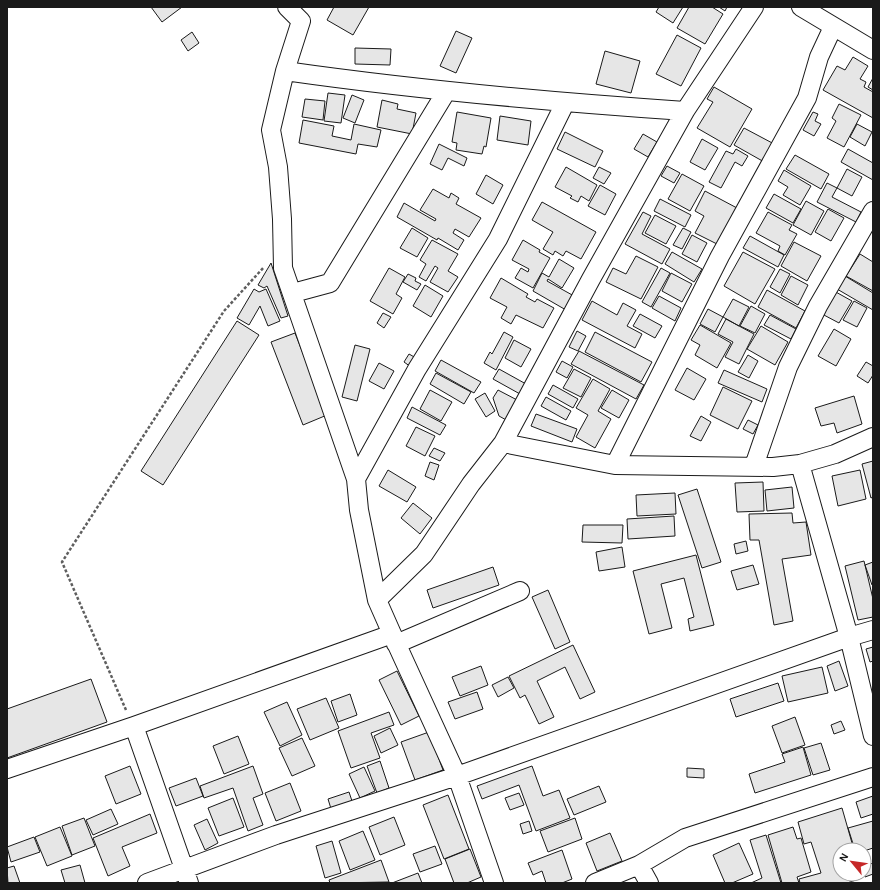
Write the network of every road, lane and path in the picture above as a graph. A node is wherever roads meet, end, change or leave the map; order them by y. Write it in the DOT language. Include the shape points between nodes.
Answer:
graph roads {
  1 [pos="287,7"];
  2 [pos="754,7"];
  3 [pos="801,7"];
  4 [pos="304,14"];
  5 [pos="833,27"];
  6 [pos="873,50"];
  7 [pos="285,71"];
  8 [pos="446,92"];
  9 [pos="565,103"];
  10 [pos="685,111"];
  11 [pos="873,211"];
  12 [pos="283,246"];
  13 [pos="293,293"];
  14 [pos="873,437"];
  15 [pos="503,443"];
  16 [pos="800,464"];
  17 [pos="615,465"];
  18 [pos="754,466"];
  19 [pos="356,480"];
  20 [pos="520,591"];
  21 [pos="377,600"];
  22 [pos="873,630"];
  23 [pos="848,637"];
  24 [pos="394,639"];
  25 [pos="134,726"];
  26 [pos="873,736"];
  27 [pos="7,769"];
  28 [pos="457,776"];
  29 [pos="873,777"];
  30 [pos="639,865"];
  31 [pos="186,876"];
  32 [pos="147,883"];
  33 [pos="494,883"];
  34 [pos="595,883"];
  35 [pos="649,883"];
  1 -- 4 [label="street"];
  2 -- 10 [label="street"];
  3 -- 5 [label="street"];
  4 -- 7 [label="street"];
  5 -- 6 [label="street"];
  5 -- 17 [label="street" via="819,57 807,98 720,256"];
  7 -- 8 [label="street" via="384,86"];
  7 -- 12 [label="street" via="271,130 278,167"];
  8 -- 9 [label="street"];
  8 -- 13 [label="street" via="330,283"];
  9 -- 10 [label="street"];
  9 -- 19 [label="street" via="498,238 417,369"];
  10 -- 15 [label="street"];
  11 -- 18 [label="street" via="818,306 788,367"];
  12 -- 13 [label="street" via="283,268"];
  12 -- 25 [label="path" via="224,310 62,562"];
  13 -- 19 [label="street"];
  14 -- 16 [label="street" via="835,454"];
  15 -- 17 [label="street"];
  15 -- 21 [label="street" via="471,484 424,554"];
  16 -- 18 [label="street"];
  16 -- 23 [label="street"];
  17 -- 18 [label="street"];
  19 -- 21 [label="street" via="359,510"];
  20 -- 24 [label="street"];
  21 -- 24 [label="street"];
  22 -- 23 [label="street"];
  23 -- 26 [label="street"];
  23 -- 28 [label="street"];
  24 -- 25 [label="street"];
  24 -- 28 [label="street"];
  25 -- 27 [label="street"];
  25 -- 31 [label="street"];
  28 -- 31 [label="street" via="276,835"];
  28 -- 33 [label="street"];
  29 -- 30 [label="street" via="685,838"];
  30 -- 34 [label="street"];
  30 -- 35 [label="street"];
  31 -- 32 [label="street"];
}
